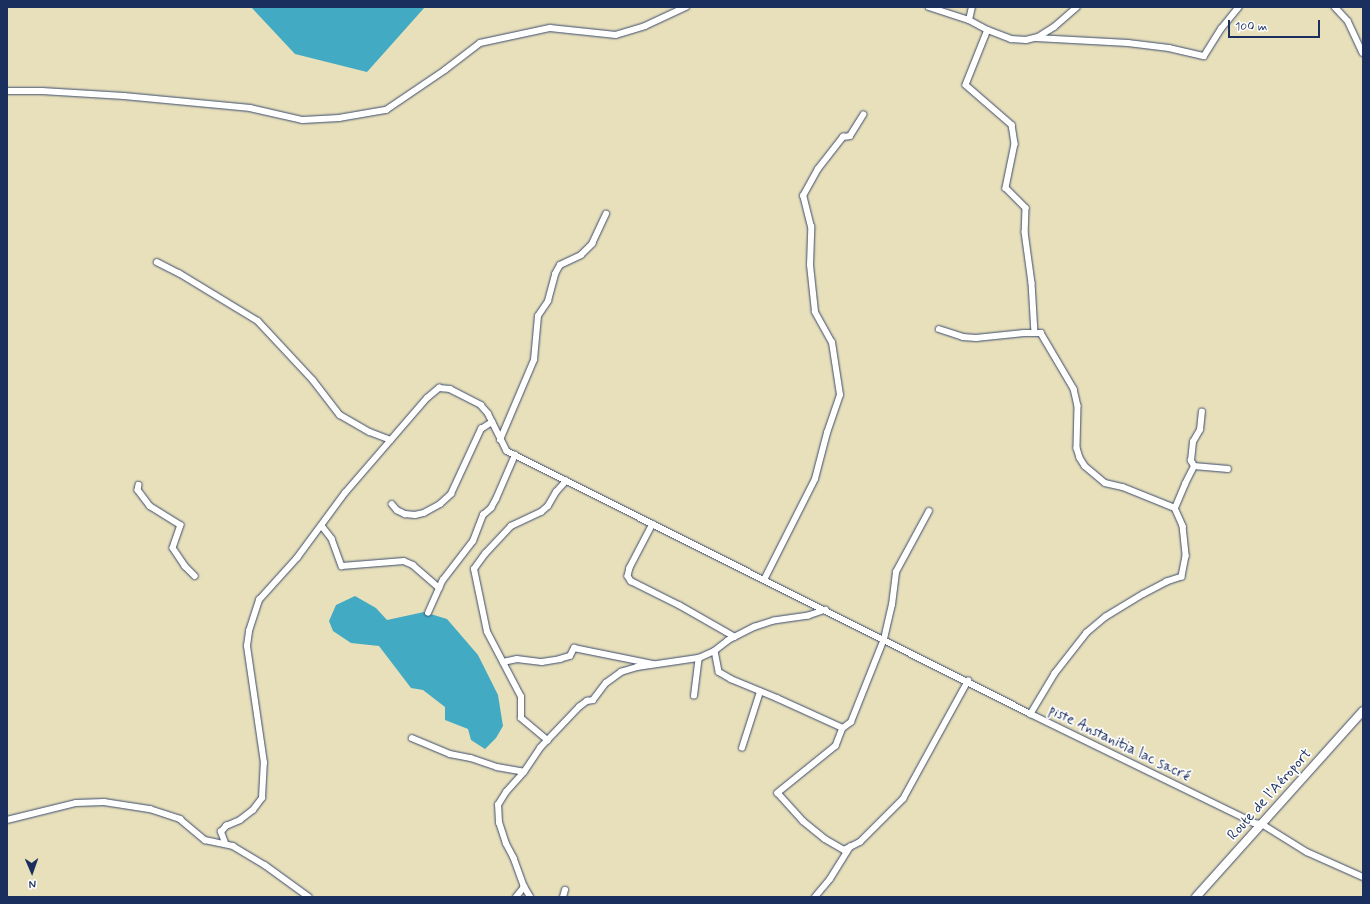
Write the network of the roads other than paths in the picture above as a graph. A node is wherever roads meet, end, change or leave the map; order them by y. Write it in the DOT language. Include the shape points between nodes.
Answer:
graph roads {
  1 [pos="686,7"];
  2 [pos="929,7"];
  3 [pos="972,7"];
  4 [pos="1077,7"];
  5 [pos="1239,7"];
  6 [pos="1335,7"];
  7 [pos="969,20"];
  8 [pos="988,30"];
  9 [pos="1036,38"];
  10 [pos="1363,53"];
  11 [pos="7,91"];
  12 [pos="863,115"];
  13 [pos="606,214"];
  14 [pos="157,262"];
  15 [pos="939,329"];
  16 [pos="1035,333"];
  17 [pos="1202,412"];
  18 [pos="492,422"];
  19 [pos="391,440"];
  20 [pos="500,440"];
  21 [pos="516,455"];
  22 [pos="1194,466"];
  23 [pos="1228,469"];
  24 [pos="566,481"];
  25 [pos="139,485"];
  26 [pos="392,504"];
  27 [pos="1175,508"];
  28 [pos="929,511"];
  29 [pos="653,524"];
  30 [pos="322,526"];
  31 [pos="195,576"];
  32 [pos="764,580"];
  33 [pos="439,588"];
  34 [pos="826,610"];
  35 [pos="428,613"];
  36 [pos="735,637"];
  37 [pos="884,640"];
  38 [pos="715,651"];
  39 [pos="699,658"];
  40 [pos="503,662"];
  41 [pos="657,664"];
  42 [pos="968,681"];
  43 [pos="760,692"];
  44 [pos="694,696"];
  45 [pos="1363,711"];
  46 [pos="1031,714"];
  47 [pos="843,728"];
  48 [pos="412,738"];
  49 [pos="548,741"];
  50 [pos="742,748"];
  51 [pos="524,772"];
  52 [pos="7,820"];
  53 [pos="1262,824"];
  54 [pos="225,843"];
  55 [pos="850,847"];
  56 [pos="1363,877"];
  57 [pos="524,888"];
  58 [pos="564,890"];
  59 [pos="309,897"];
  60 [pos="516,897"];
  61 [pos="530,897"];
  62 [pos="563,897"];
  63 [pos="815,897"];
  64 [pos="1196,897"];
  1 -- 11 [label="street" via="645,26 616,35 550,28 480,43 386,110 338,118 303,120 250,108 124,96"];
  2 -- 7 [label="street"];
  3 -- 7 [label="street"];
  4 -- 9 [label="street" via="1054,28"];
  5 -- 9 [label="street" via="1220,29 1204,56 1128,43"];
  6 -- 10 [label="street" via="1348,21"];
  7 -- 8 [label="street"];
  8 -- 9 [label="street" via="1011,39"];
  8 -- 16 [label="street" via="966,86 1012,126 1015,144 1006,188 1026,208 1025,232"];
  12 -- 32 [label="street" via="850,136 843,137 818,169 803,196 811,227 810,265 815,312 832,343 840,395 815,479"];
  13 -- 20 [label="street" via="592,244 581,254 560,265 555,274 548,301 538,316 534,360"];
  14 -- 19 [label="street" via="180,273 258,321 313,380 340,415 370,432"];
  15 -- 16 [label="street" via="976,338"];
  16 -- 27 [label="street" via="1041,334 1074,389 1078,406 1077,448 1086,466 1105,483 1123,487"];
  17 -- 22 [label="street" via="1200,430 1193,442 1191,462"];
  18 -- 19 [label="street" via="481,405 450,389 439,388 427,398"];
  18 -- 20 [label="street"];
  18 -- 26 [label="street" via="481,429 451,494 440,504 424,513 414,515 405,514"];
  19 -- 30 [label="street" via="345,493"];
  20 -- 21 [label="street, piste Anstanitia lac sacré" via="507,451"];
  21 -- 24 [label="street, piste Anstanitia lac sacré"];
  21 -- 33 [label="street" via="473,541 442,580"];
  22 -- 23 [label="street"];
  22 -- 27 [label="street"];
  24 -- 29 [label="street, piste Anstanitia lac sacré"];
  24 -- 40 [label="street" via="541,512 511,526 474,570 487,632"];
  25 -- 31 [label="street" via="138,490 150,506 181,526 173,548"];
  27 -- 46 [label="street" via="1186,541 1182,577 1144,594 1106,617 1087,633 1055,674"];
  28 -- 37 [label="street" via="896,572"];
  29 -- 32 [label="street, piste Anstanitia lac sacré"];
  29 -- 36 [label="street" via="630,568 628,576 631,581"];
  30 -- 33 [label="street" via="332,539 342,566 404,561"];
  30 -- 54 [label="street" via="259,600 254,614 247,646 264,764 262,798 253,810 220,832"];
  32 -- 34 [label="street, piste Anstanitia lac sacré"];
  33 -- 35 [label="street"];
  34 -- 36 [label="street" via="809,616 774,620"];
  34 -- 37 [label="street, piste Anstanitia lac sacré"];
  36 -- 38 [label="street"];
  37 -- 42 [label="street, piste Anstanitia lac sacré"];
  37 -- 47 [label="street" via="851,722"];
  38 -- 39 [label="street"];
  38 -- 43 [label="street" via="719,672"];
  39 -- 41 [label="street"];
  39 -- 44 [label="street"];
  40 -- 41 [label="street" via="517,659 542,662 560,659 570,656 574,648"];
  40 -- 49 [label="street" via="521,697 521,718"];
  41 -- 49 [label="street" via="621,672 606,682 593,700 579,707"];
  42 -- 46 [label="street, piste Anstanitia lac sacré"];
  42 -- 55 [label="street" via="902,799 860,842"];
  43 -- 47 [label="street"];
  43 -- 50 [label="street"];
  45 -- 53 [label="main road, Route de l'Aéroport"];
  46 -- 53 [label="street, piste Anstanitia lac sacré" via="1254,823"];
  47 -- 55 [label="street" via="836,746 778,793 800,818 825,839 844,850"];
  48 -- 51 [label="street" via="450,754"];
  49 -- 51 [label="street"];
  51 -- 57 [label="street" via="498,805 502,830"];
  52 -- 54 [label="street" via="76,803 104,802 150,809 180,819 205,840"];
  53 -- 56 [label="street, piste Anstanitia lac sacré" via="1307,852"];
  53 -- 64 [label="main road, Route de l'Aéroport"];
  54 -- 59 [label="street" via="265,865"];
  55 -- 63 [label="street"];
  57 -- 60 [label="street"];
  57 -- 61 [label="street"];
  58 -- 62 [label="street"];
}
